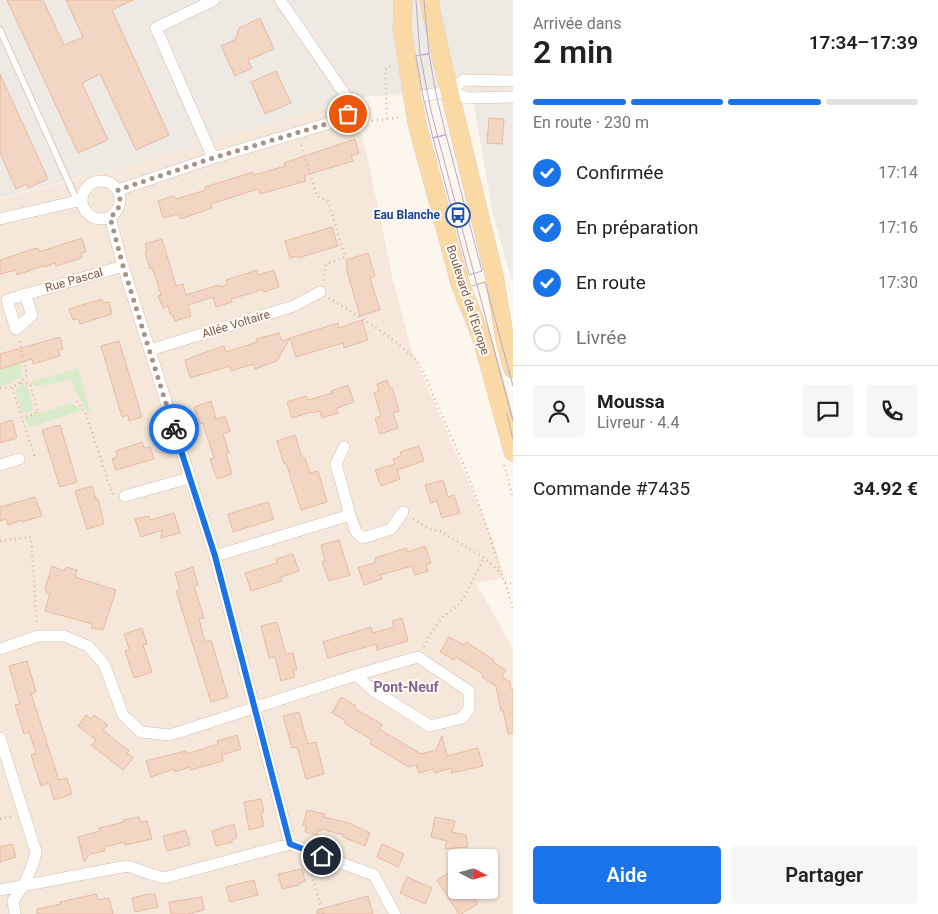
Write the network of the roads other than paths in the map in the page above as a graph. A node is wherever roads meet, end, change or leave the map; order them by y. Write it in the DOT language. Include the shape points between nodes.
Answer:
graph roads {
  1 [pos="214,0"];
  2 [pos="280,0"];
  3 [pos="403,0"];
  4 [pos="429,0"];
  5 [pos="0,30"];
  6 [pos="513,81"];
  7 [pos="449,91"];
  8 [pos="513,97"];
  9 [pos="413,98"];
  10 [pos="213,158"];
  11 [pos="118,190"];
  12 [pos="80,200"];
  13 [pos="110,217"];
  14 [pos="0,219"];
  15 [pos="123,266"];
  16 [pos="320,292"];
  17 [pos="25,294"];
  18 [pos="150,350"];
  19 [pos="513,369"];
  20 [pos="344,447"];
  21 [pos="513,452"];
  22 [pos="19,459"];
  23 [pos="0,465"];
  24 [pos="189,478"];
  25 [pos="125,496"];
  26 [pos="403,512"];
  27 [pos="350,515"];
  28 [pos="215,556"];
  29 [pos="0,649"];
  30 [pos="356,674"];
  31 [pos="255,706"];
  32 [pos="0,738"];
  33 [pos="290,844"];
  34 [pos="25,884"];
  35 [pos="0,890"];
  36 [pos="15,914"];
  37 [pos="395,914"];
  1 -- 10 [label="street" via="156,28"];
  2 -- 10 [label="street" via="344,92 349,102 348,114 343,119 298,134"];
  3 -- 9 [label="main road, Boulevard de l'Europe" via="402,28"];
  4 -- 7 [label="main road, Boulevard de l'Europe"];
  5 -- 12 [label="lane"];
  6 -- 7 [label="street" via="464,80"];
  7 -- 8 [label="street" via="467,98"];
  7 -- 9 [label="street"];
  7 -- 19 [label="main road, Boulevard de l'Europe" via="494,275"];
  9 -- 21 [label="main road, Boulevard de l'Europe" via="417,124 460,283 482,338"];
  10 -- 11 [label="street"];
  11 -- 12 [label="street" via="109,182 96,181 86,188"];
  11 -- 13 [label="street" via="118,208"];
  12 -- 13 [label="street" via="91,216"];
  12 -- 14 [label="street"];
  13 -- 15 [label="street"];
  15 -- 17 [label="street, Rue Pascal"];
  15 -- 18 [label="street"];
  16 -- 18 [label="street, Allée Voltaire" via="294,306"];
  17 -- 17 [label="street, Rue Pascal" via="6,300 16,329 32,315"];
  18 -- 24 [label="street"];
  20 -- 27 [label="street" via="336,464"];
  22 -- 23 [label="street"];
  24 -- 25 [label="street"];
  24 -- 28 [label="street"];
  26 -- 27 [label="street" via="391,529 363,538 356,532"];
  27 -- 28 [label="street"];
  28 -- 31 [label="street"];
  29 -- 31 [label="street" via="38,636 64,636 88,646 104,664 123,715 140,732 170,735"];
  30 -- 30 [label="street" via="371,689 430,726 462,718 469,709 469,691 418,658"];
  30 -- 31 [label="street"];
  31 -- 33 [label="street"];
  32 -- 34 [label="street" via="36,852"];
  33 -- 34 [label="street" via="163,878 127,866"];
  33 -- 37 [label="street" via="374,875"];
  34 -- 35 [label="street"];
  34 -- 36 [label="street" via="13,901"];
}
